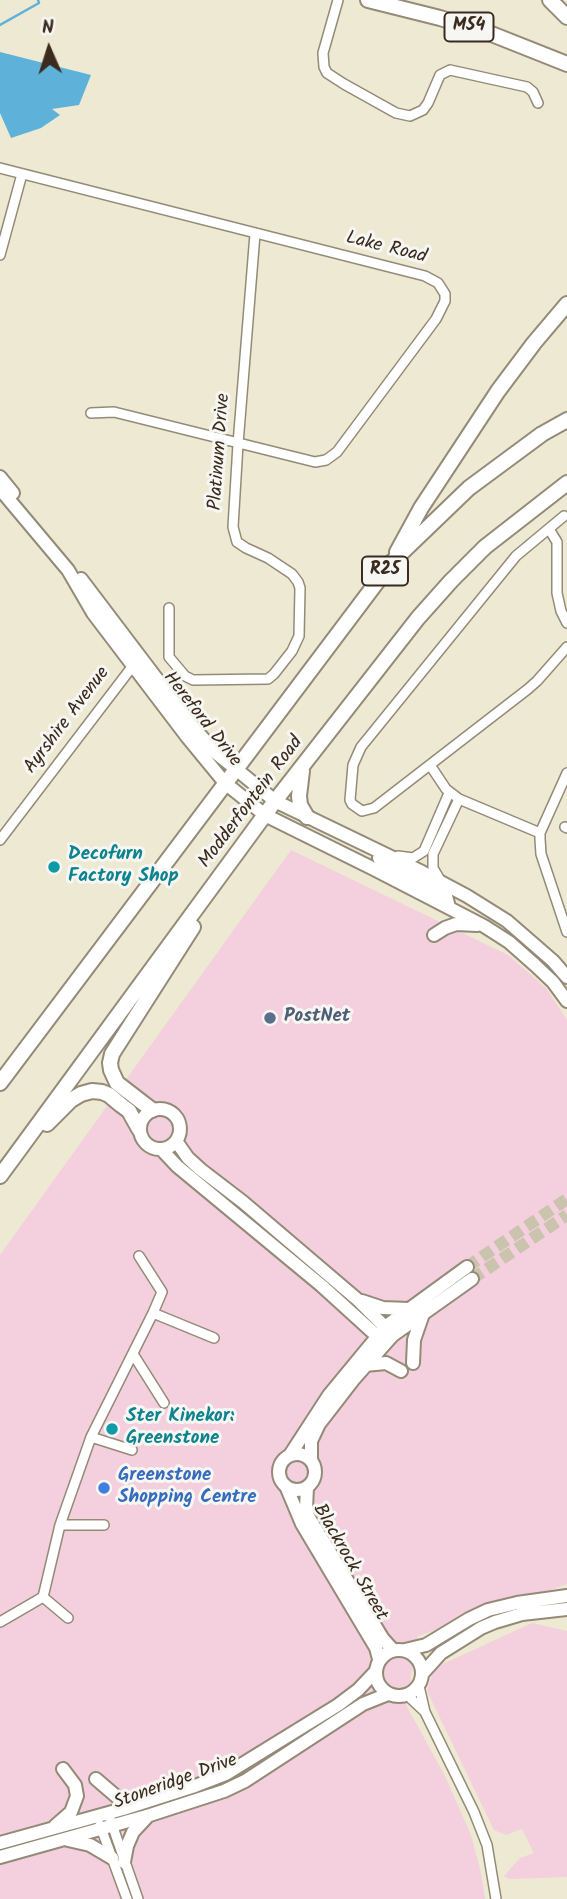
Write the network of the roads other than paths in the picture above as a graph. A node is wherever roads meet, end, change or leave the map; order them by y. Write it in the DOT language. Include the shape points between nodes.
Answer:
graph roads {
  1 [pos="338,0"];
  2 [pos="368,0"];
  3 [pos="550,0"];
  4 [pos="567,17"];
  5 [pos="567,64"];
  6 [pos="538,103"];
  7 [pos="0,168"];
  8 [pos="22,174"];
  9 [pos="255,234"];
  10 [pos="0,255"];
  11 [pos="567,304"];
  12 [pos="91,413"];
  13 [pos="567,419"];
  14 [pos="238,444"];
  15 [pos="0,477"];
  16 [pos="565,484"];
  17 [pos="0,489"];
  18 [pos="564,516"];
  19 [pos="549,529"];
  20 [pos="392,562"];
  21 [pos="169,608"];
  22 [pos="567,623"];
  23 [pos="567,647"];
  24 [pos="136,661"];
  25 [pos="430,765"];
  26 [pos="303,766"];
  27 [pos="236,769"];
  28 [pos="567,773"];
  29 [pos="225,783"];
  30 [pos="449,793"];
  31 [pos="459,799"];
  32 [pos="275,801"];
  33 [pos="265,815"];
  34 [pos="307,817"];
  35 [pos="540,832"];
  36 [pos="0,840"];
  37 [pos="360,842"];
  38 [pos="386,853"];
  39 [pos="444,884"];
  40 [pos="213,886"];
  41 [pos="449,906"];
  42 [pos="484,926"];
  43 [pos="567,932"];
  44 [pos="434,935"];
  45 [pos="567,977"];
  46 [pos="567,1001"];
  47 [pos="0,1083"];
  48 [pos="152,1110"];
  49 [pos="139,1129"];
  50 [pos="176,1141"];
  51 [pos="161,1149"];
  52 [pos="11,1161"];
  53 [pos="0,1176"];
  54 [pos="139,1256"];
  55 [pos="358,1300"];
  56 [pos="409,1309"];
  57 [pos="153,1313"];
  58 [pos="423,1314"];
  59 [pos="358,1318"];
  60 [pos="385,1336"];
  61 [pos="214,1338"];
  62 [pos="133,1354"];
  63 [pos="363,1361"];
  64 [pos="413,1363"];
  65 [pos="401,1371"];
  66 [pos="163,1403"];
  67 [pos="91,1437"];
  68 [pos="132,1450"];
  69 [pos="290,1455"];
  70 [pos="311,1460"];
  71 [pos="286,1486"];
  72 [pos="307,1487"];
  73 [pos="60,1525"];
  74 [pos="104,1525"];
  75 [pos="567,1596"];
  76 [pos="43,1597"];
  77 [pos="567,1609"];
  78 [pos="68,1618"];
  79 [pos="0,1622"];
  80 [pos="399,1650"];
  81 [pos="379,1659"];
  82 [pos="375,1672"];
  83 [pos="420,1680"];
  84 [pos="388,1694"];
  85 [pos="407,1695"];
  86 [pos="425,1712"];
  87 [pos="63,1769"];
  88 [pos="96,1779"];
  89 [pos="146,1800"];
  90 [pos="150,1815"];
  91 [pos="105,1821"];
  92 [pos="52,1829"];
  93 [pos="66,1839"];
  94 [pos="0,1843"];
  95 [pos="0,1857"];
  96 [pos="118,1860"];
  97 [pos="127,1899"];
  98 [pos="138,1899"];
  99 [pos="496,1899"];
  1 -- 6 [label="street" via="323,53 327,73 396,113 410,116 423,110 440,75 450,70 527,87"];
  2 -- 5 [label="main road, M54" via="489,33"];
  3 -- 4 [label="main road"];
  7 -- 8 [label="street, Lake Road"];
  8 -- 9 [label="street, Lake Road"];
  8 -- 10 [label="street"];
  9 -- 14 [label="street, Platinum Drive"];
  9 -- 14 [label="street, Lake Road" via="433,279 445,301 331,457 315,462"];
  11 -- 20 [label="main road" via="498,391 421,508"];
  12 -- 14 [label="street, Lake Road" via="114,412"];
  13 -- 20 [label="main road, Modderfontein Road / R25" via="469,488"];
  14 -- 21 [label="street, Platinum Drive" via="234,534 246,548 268,558 298,582 298,641 268,679 193,680 169,657"];
  15 -- 24 [label="street, Hereford Drive"];
  16 -- 26 [label="main road, Modderfontein Road" via="485,547 451,581"];
  17 -- 24 [label="street, Hereford Drive" via="68,570 93,613"];
  18 -- 19 [label="street"];
  19 -- 22 [label="street" via="556,542 556,593"];
  19 -- 25 [label="street" via="516,556 361,747 350,800 362,811 374,808"];
  20 -- 27 [label="main road, Modderfontein Road / R25"];
  23 -- 25 [label="street" via="528,689"];
  24 -- 27 [label="street, Hereford Drive"];
  24 -- 29 [label="street, Hereford Drive"];
  24 -- 36 [label="street, Ayrshire Avenue"];
  25 -- 30 [label="street"];
  26 -- 32 [label="main road, Modderfontein Road"];
  26 -- 34 [label="main road" via="299,796"];
  27 -- 29 [label="main road, Modderfontein Road / R25"];
  27 -- 32 [label="street, Hereford Drive"];
  28 -- 35 [label="street"];
  29 -- 33 [label="street, Hereford Drive"];
  29 -- 47 [label="main road, Modderfontein Road / R25"];
  30 -- 31 [label="street"];
  30 -- 38 [label="street" via="424,851 413,858"];
  31 -- 35 [label="street"];
  31 -- 39 [label="street" via="432,858"];
  32 -- 33 [label="main road, Modderfontein Road"];
  32 -- 34 [label="street, Hereford Drive"];
  33 -- 40 [label="main road, Modderfontein Road"];
  33 -- 41 [label="street, Hereford Drive"];
  34 -- 37 [label="street, Hereford Drive"];
  35 -- 43 [label="street" via="541,854"];
  37 -- 38 [label="street, Hereford Drive"];
  37 -- 41 [label="street" via="446,896"];
  38 -- 39 [label="street, Hereford Drive"];
  39 -- 45 [label="street, Hereford Drive" via="507,921"];
  40 -- 48 [label="main road" via="194,925 112,1054 111,1070 117,1083"];
  40 -- 52 [label="main road, Modderfontein Road"];
  41 -- 42 [label="street, Hereford Drive"];
  42 -- 44 [label="street" via="456,924"];
  42 -- 46 [label="street, Hereford Drive" via="535,965"];
  48 -- 49 [label="street"];
  48 -- 50 [label="street" via="169,1110 178,1119 181,1132"];
  49 -- 51 [label="street" via="144,1142"];
  49 -- 52 [label="main road" via="129,1111 109,1095 92,1091 71,1100"];
  50 -- 51 [label="street"];
  50 -- 55 [label="street" via="188,1158"];
  51 -- 59 [label="street"];
  52 -- 53 [label="main road, Modderfontein Road"];
  54 -- 57 [label="street" via="162,1292"];
  55 -- 56 [label="street" via="383,1308"];
  55 -- 60 [label="street"];
  56 -- 58 [label="street" via="469,1273"];
  56 -- 60 [label="street"];
  57 -- 61 [label="street"];
  57 -- 62 [label="street"];
  58 -- 60 [label="street"];
  58 -- 64 [label="street" via="414,1340"];
  59 -- 60 [label="street"];
  59 -- 63 [label="street"];
  60 -- 63 [label="street"];
  62 -- 66 [label="street"];
  62 -- 67 [label="street"];
  63 -- 65 [label="street" via="386,1363"];
  63 -- 69 [label="street" via="318,1409"];
  63 -- 70 [label="street" via="318,1424 311,1441"];
  67 -- 68 [label="street"];
  67 -- 73 [label="street"];
  69 -- 70 [label="street" via="298,1453"];
  69 -- 71 [label="street" via="279,1471"];
  70 -- 72 [label="street" via="315,1475"];
  71 -- 72 [label="street"];
  71 -- 81 [label="street, Blackrock Street" via="302,1524"];
  72 -- 80 [label="street, Blackrock Street" via="308,1516 370,1617"];
  73 -- 74 [label="street"];
  73 -- 76 [label="street"];
  75 -- 80 [label="street" via="488,1610 426,1645"];
  76 -- 78 [label="street"];
  76 -- 79 [label="street"];
  77 -- 83 [label="street" via="522,1614 481,1628 441,1653"];
  80 -- 81 [label="street"];
  80 -- 83 [label="street" via="418,1659"];
  81 -- 82 [label="street"];
  82 -- 84 [label="street" via="378,1685"];
  82 -- 89 [label="street, Stoneridge Drive" via="338,1705 235,1768"];
  83 -- 85 [label="street"];
  83 -- 86 [label="street"];
  84 -- 85 [label="street"];
  84 -- 90 [label="street, Stoneridge Drive" via="363,1704 245,1781"];
  85 -- 86 [label="street"];
  86 -- 99 [label="street" via="482,1830"];
  87 -- 92 [label="street" via="77,1790 76,1802"];
  88 -- 89 [label="street" via="117,1797"];
  89 -- 91 [label="street, Stoneridge Drive"];
  90 -- 91 [label="street, Stoneridge Drive"];
  90 -- 96 [label="street" via="133,1832"];
  91 -- 92 [label="street, Stoneridge Drive"];
  91 -- 93 [label="street, Stoneridge Drive"];
  91 -- 96 [label="street"];
  92 -- 94 [label="street, Stoneridge Drive"];
  93 -- 95 [label="street, Stoneridge Drive"];
  93 -- 96 [label="street"];
  96 -- 97 [label="street"];
  96 -- 98 [label="street"];
}
